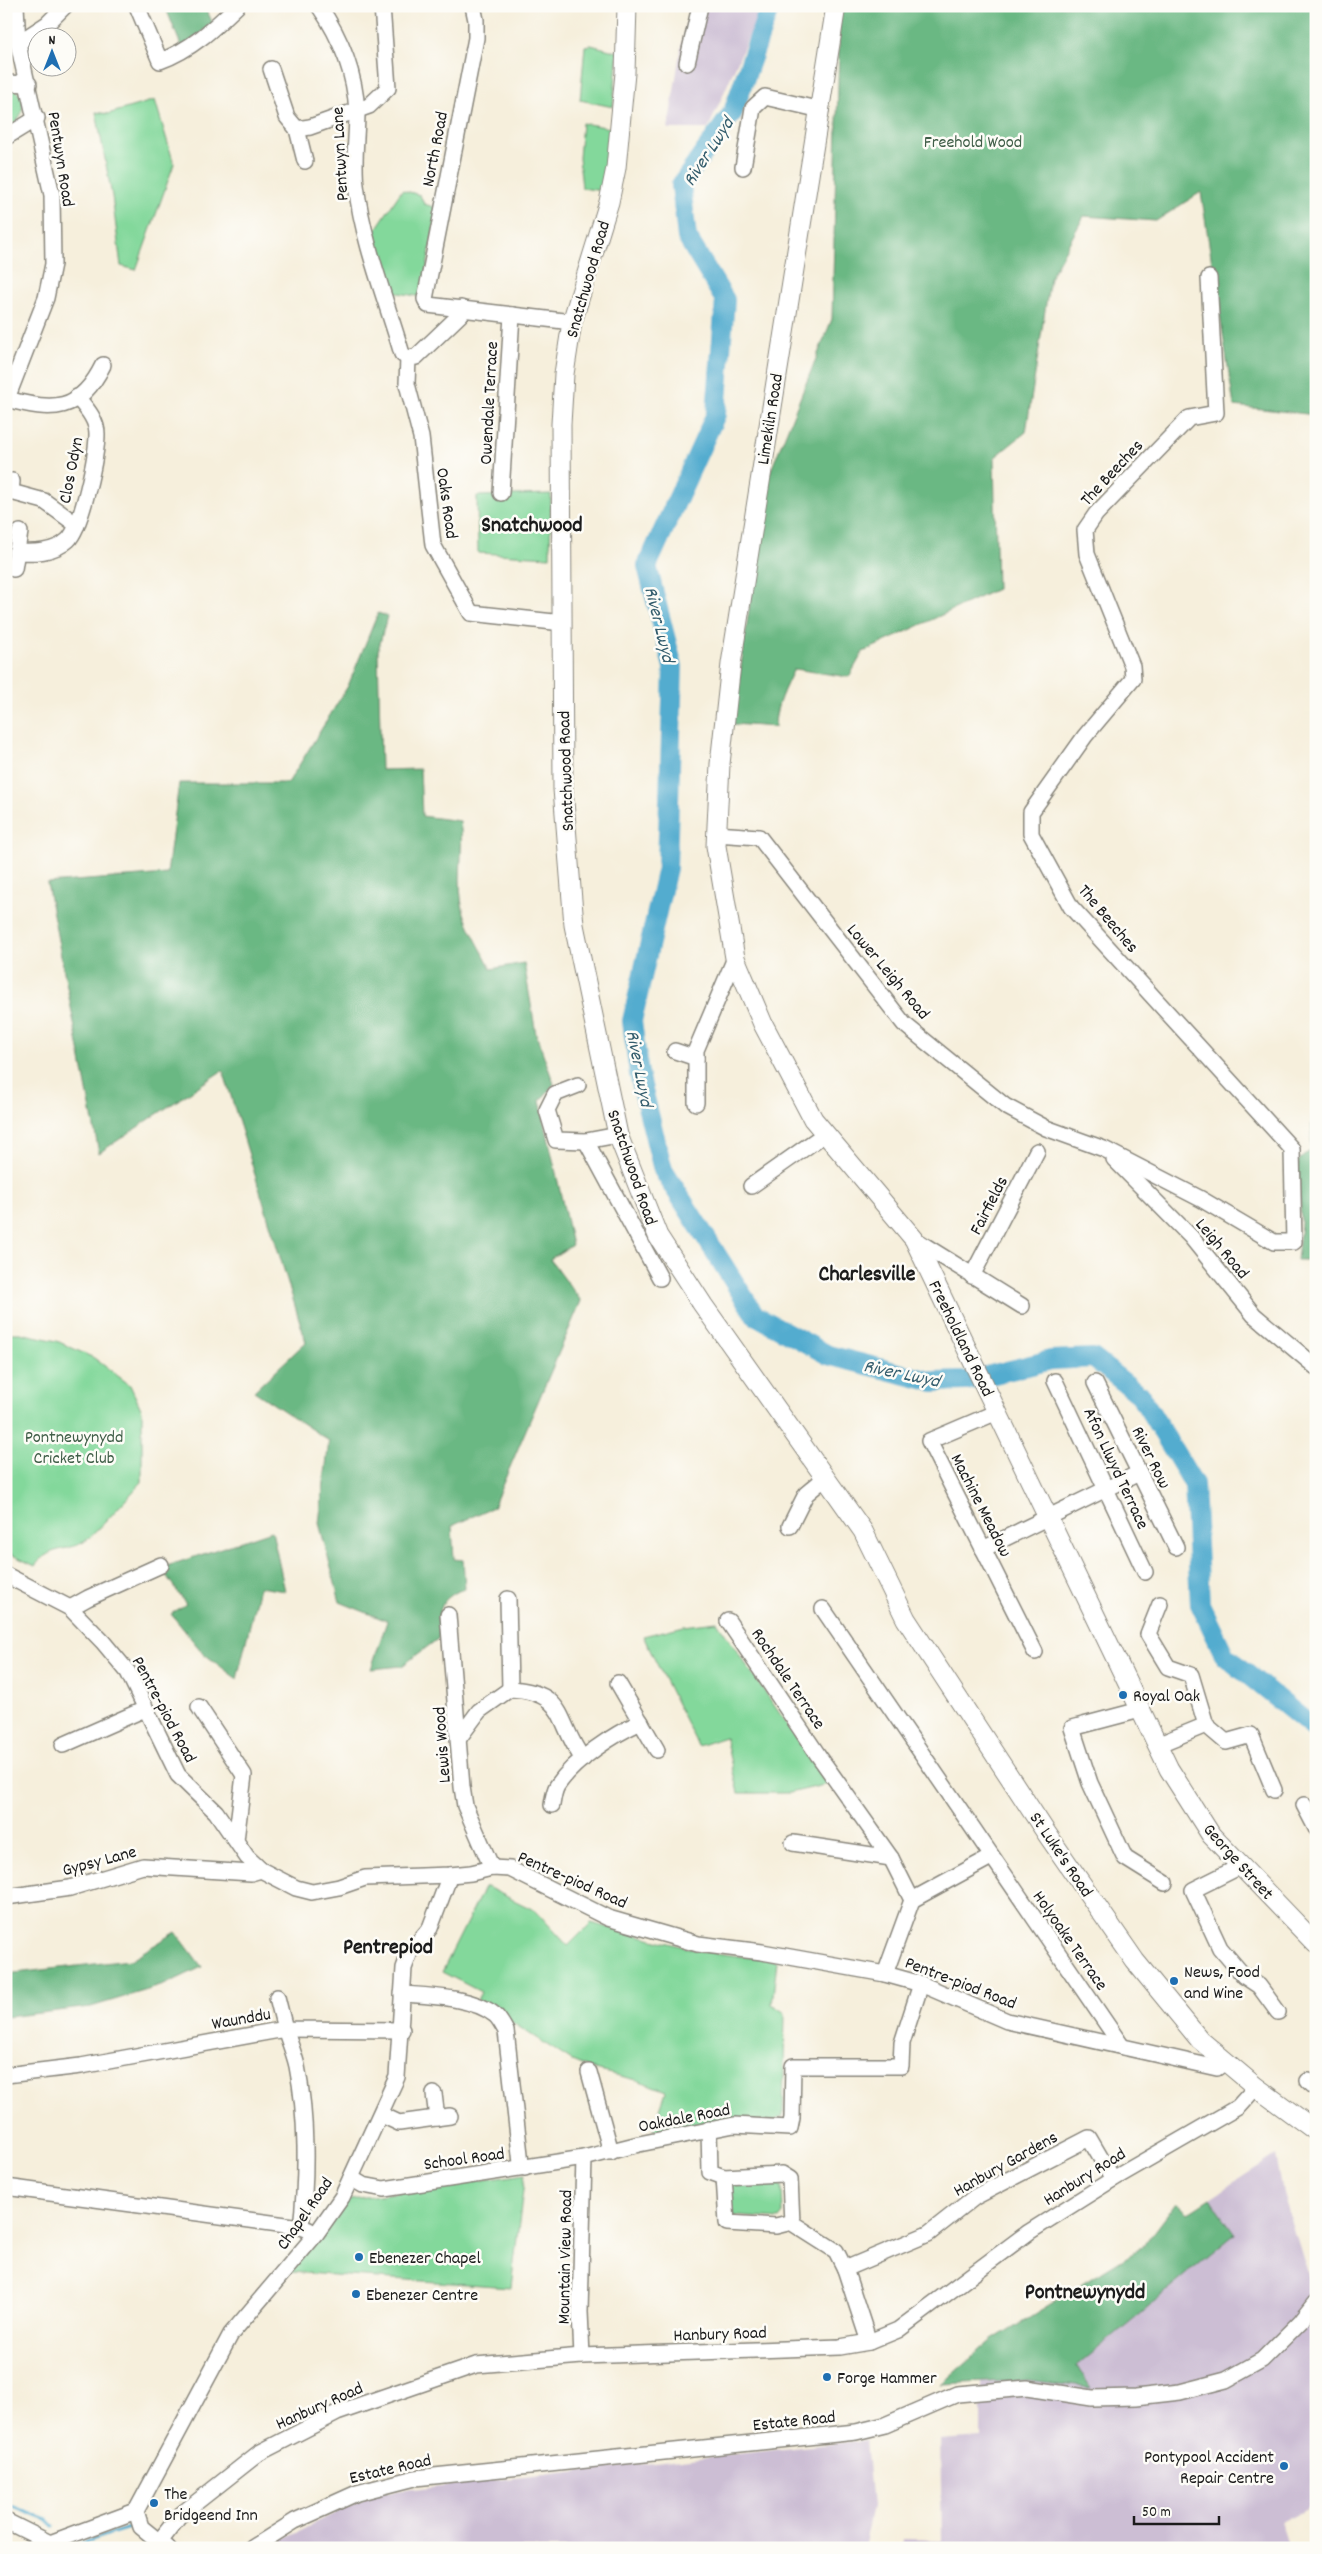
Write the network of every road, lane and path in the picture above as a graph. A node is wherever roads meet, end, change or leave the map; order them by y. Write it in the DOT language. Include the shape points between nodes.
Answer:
graph roads {
  1 [pos="16,6"];
  2 [pos="65,6"];
  3 [pos="137,6"];
  4 [pos="238,6"];
  5 [pos="319,6"];
  6 [pos="382,6"];
  7 [pos="473,6"];
  8 [pos="627,6"];
  9 [pos="700,6"];
  10 [pos="836,6"];
  11 [pos="18,43"];
  12 [pos="687,63"];
  13 [pos="271,69"];
  14 [pos="6,83"];
  15 [pos="29,84"];
  16 [pos="821,110"];
  17 [pos="357,111"];
  18 [pos="37,118"];
  19 [pos="297,129"];
  20 [pos="6,137"];
  21 [pos="305,161"];
  22 [pos="743,166"];
  23 [pos="1209,278"];
  24 [pos="461,308"];
  25 [pos="512,315"];
  26 [pos="572,322"];
  27 [pos="408,358"];
  28 [pos="103,364"];
  29 [pos="77,397"];
  30 [pos="7,400"];
  31 [pos="12,481"];
  32 [pos="501,493"];
  33 [pos="77,525"];
  34 [pos="20,532"];
  35 [pos="16,552"];
  36 [pos="14,569"];
  37 [pos="563,623"];
  38 [pos="716,834"];
  39 [pos="734,958"];
  40 [pos="675,1051"];
  41 [pos="696,1058"];
  42 [pos="578,1085"];
  43 [pos="696,1103"];
  44 [pos="826,1133"];
  45 [pos="618,1135"];
  46 [pos="586,1141"];
  47 [pos="1104,1149"];
  48 [pos="1037,1151"];
  49 [pos="751,1186"];
  50 [pos="914,1239"];
  51 [pos="972,1276"];
  52 [pos="660,1278"];
  53 [pos="1022,1306"];
  54 [pos="1316,1367"];
  55 [pos="1055,1381"];
  56 [pos="1095,1383"];
  57 [pos="997,1412"];
  58 [pos="1139,1473"];
  59 [pos="826,1478"];
  60 [pos="1106,1490"];
  61 [pos="1048,1518"];
  62 [pos="790,1526"];
  63 [pos="863,1531"];
  64 [pos="1176,1546"];
  65 [pos="983,1549"];
  66 [pos="161,1565"];
  67 [pos="1145,1572"];
  68 [pos="6,1575"];
  69 [pos="508,1599"];
  70 [pos="1160,1604"];
  71 [pos="70,1608"];
  72 [pos="823,1609"];
  73 [pos="448,1614"];
  74 [pos="728,1621"];
  75 [pos="1034,1652"];
  76 [pos="618,1683"];
  77 [pos="510,1689"];
  78 [pos="199,1707"];
  79 [pos="145,1709"];
  80 [pos="1140,1710"];
  81 [pos="642,1722"];
  82 [pos="1206,1725"];
  83 [pos="459,1738"];
  84 [pos="63,1745"];
  85 [pos="1157,1745"];
  86 [pos="657,1750"];
  87 [pos="583,1759"];
  88 [pos="1274,1790"];
  89 [pos="552,1805"];
  90 [pos="1304,1805"];
  91 [pos="1316,1828"];
  92 [pos="236,1840"];
  93 [pos="793,1843"];
  94 [pos="991,1857"];
  95 [pos="891,1858"];
  96 [pos="1241,1866"];
  97 [pos="492,1868"];
  98 [pos="265,1872"];
  99 [pos="450,1875"];
  100 [pos="1166,1883"];
  101 [pos="6,1897"];
  102 [pos="912,1900"];
  103 [pos="1316,1944"];
  104 [pos="885,1974"];
  105 [pos="921,1984"];
  106 [pos="402,1994"];
  107 [pos="277,1997"];
  108 [pos="1278,2012"];
  109 [pos="285,2029"];
  110 [pos="402,2030"];
  111 [pos="1121,2045"];
  112 [pos="1226,2061"];
  113 [pos="589,2072"];
  114 [pos="6,2075"];
  115 [pos="1256,2086"];
  116 [pos="434,2094"];
  117 [pos="382,2115"];
  118 [pos="1309,2126"];
  119 [pos="709,2129"];
  120 [pos="611,2152"];
  121 [pos="584,2158"];
  122 [pos="526,2168"];
  123 [pos="724,2177"];
  124 [pos="351,2178"];
  125 [pos="1113,2180"];
  126 [pos="6,2187"];
  127 [pos="792,2222"];
  128 [pos="301,2227"];
  129 [pos="316,2234"];
  130 [pos="845,2269"];
  131 [pos="1316,2302"];
  132 [pos="869,2342"];
  133 [pos="582,2356"];
  134 [pos="136,2510"];
  135 [pos="6,2521"];
  136 [pos="160,2546"];
  137 [pos="252,2548"];
  1 -- 11 [label="street, Pentwyn Road"];
  2 -- 11 [label="street"];
  3 -- 4 [label="street" via="160,61 186,50"];
  5 -- 17 [label="street, Pentwyn Lane" via="350,66"];
  6 -- 17 [label="street" via="388,88 369,106"];
  7 -- 24 [label="street, North Road" via="476,38 425,299 428,305"];
  8 -- 26 [label="main road, Snatchwood Road" via="625,73 616,168 609,202"];
  9 -- 12 [label="street"];
  10 -- 16 [label="main road, Limekiln Road"];
  11 -- 15 [label="street, Pentwyn Road"];
  13 -- 19 [label="street" via="287,118"];
  14 -- 15 [label="street"];
  15 -- 18 [label="street, Pentwyn Road"];
  16 -- 22 [label="street" via="765,97 753,108"];
  16 -- 38 [label="main road, Limekiln Road" via="731,664"];
  17 -- 19 [label="street"];
  17 -- 27 [label="street, Pentwyn Lane" via="355,184 366,236 402,354"];
  18 -- 20 [label="street"];
  18 -- 30 [label="street, Pentwyn Road" via="52,195 53,264 46,298"];
  19 -- 21 [label="street"];
  23 -- 47 [label="street, The Beeches" via="1216,413 1189,418 1096,514 1085,530 1087,554 1132,666 1133,679 1085,736 1031,812 1031,834 1071,907 1292,1149 1294,1242 1274,1242 1201,1199"];
  24 -- 25 [label="street"];
  24 -- 27 [label="street" via="461,314 416,357"];
  25 -- 26 [label="street"];
  25 -- 32 [label="street, Owendale Terrace"];
  26 -- 37 [label="main road, Snatchwood Road" via="560,424"];
  27 -- 37 [label="street, Oaks Road" via="407,384 421,437 433,545 471,614"];
  28 -- 29 [label="street" via="95,380"];
  29 -- 30 [label="street" via="50,408"];
  29 -- 33 [label="street, Clos Odyn" via="92,418 97,432 86,496"];
  31 -- 33 [label="street, Clos Odyn" via="11,492 44,501"];
  33 -- 35 [label="street, Clos Odyn" via="67,541 56,547 36,553"];
  34 -- 35 [label="street"];
  35 -- 36 [label="street"];
  37 -- 45 [label="main road, Snatchwood Road" via="563,789 574,925"];
  38 -- 39 [label="main road, Freeholdland Road"];
  38 -- 47 [label="street, Lower Leigh Road" via="759,837 904,1024 998,1100 1046,1128"];
  39 -- 41 [label="street" via="696,1050"];
  39 -- 44 [label="main road, Freeholdland Road" via="763,1024 814,1119"];
  40 -- 41 [label="street"];
  41 -- 43 [label="street"];
  42 -- 46 [label="street" via="555,1094 547,1110 556,1140"];
  44 -- 49 [label="street"];
  44 -- 50 [label="main road, Freeholdland Road"];
  45 -- 46 [label="street"];
  45 -- 59 [label="main road, Snatchwood Road" via="658,1236"];
  46 -- 52 [label="street"];
  47 -- 54 [label="street, Leigh Road" via="1191,1237 1254,1315"];
  48 -- 51 [label="street, Fairfields"];
  50 -- 51 [label="street"];
  50 -- 57 [label="main road, Freeholdland Road"];
  51 -- 53 [label="street"];
  55 -- 60 [label="street, Afon Llwyd Terrace"];
  56 -- 58 [label="street, River Row"];
  57 -- 61 [label="main road, Freeholdland Road"];
  57 -- 65 [label="street, Machine Meadow" via="929,1441"];
  58 -- 60 [label="street"];
  58 -- 64 [label="street, River Row"];
  59 -- 62 [label="street" via="806,1494"];
  59 -- 63 [label="main road, Snatchwood Road"];
  60 -- 61 [label="street"];
  60 -- 67 [label="street, Afon Llwyd Terrace"];
  61 -- 65 [label="street"];
  61 -- 80 [label="main road, Freeholdland Road"];
  63 -- 112 [label="main road, St Luke's Road" via="906,1619 1047,1834 1135,1960 1200,2040"];
  65 -- 75 [label="street, Machine Meadow"];
  66 -- 71 [label="street"];
  68 -- 71 [label="street, Pentre-piod Road"];
  69 -- 77 [label="street"];
  70 -- 82 [label="street" via="1148,1634 1168,1667 1191,1675"];
  71 -- 79 [label="street, Pentre-piod Road" via="128,1672"];
  72 -- 94 [label="street, Holyoake Terrace"];
  73 -- 83 [label="street, Lewis Wood"];
  74 -- 95 [label="street, Rochdale Terrace"];
  76 -- 81 [label="street"];
  77 -- 83 [label="street" via="479,1711"];
  77 -- 87 [label="street" via="542,1694 554,1704"];
  78 -- 92 [label="street" via="244,1775"];
  79 -- 84 [label="street"];
  79 -- 92 [label="street, Pentre-piod Road" via="178,1775 216,1812"];
  80 -- 85 [label="main road, Freeholdland Road"];
  80 -- 100 [label="street" via="1072,1728 1090,1783 1125,1858"];
  81 -- 86 [label="street"];
  81 -- 87 [label="street" via="624,1730"];
  82 -- 85 [label="street"];
  82 -- 88 [label="street" via="1226,1742 1251,1735"];
  83 -- 97 [label="street, Lewis Wood" via="465,1806"];
  85 -- 96 [label="main road, George Street" via="1168,1769 1211,1834"];
  87 -- 89 [label="street" via="556,1787"];
  90 -- 91 [label="street"];
  92 -- 98 [label="street, Pentre-piod Road"];
  93 -- 95 [label="street"];
  94 -- 102 [label="street"];
  94 -- 111 [label="street, Holyoake Terrace"];
  95 -- 102 [label="street, Rochdale Terrace"];
  96 -- 103 [label="main road, George Street"];
  96 -- 108 [label="street" via="1193,1890 1220,1948 1244,1976 1259,1986"];
  97 -- 99 [label="street, Pentre-piod Road"];
  97 -- 104 [label="street, Pentre-piod Road" via="510,1869 608,1918 698,1944"];
  98 -- 99 [label="street, Pentre-piod Road" via="296,1888 312,1892 365,1878"];
  98 -- 101 [label="street, Gypsy Lane" via="143,1866 70,1888"];
  99 -- 106 [label="street, Chapel Road" via="430,1928 410,1952 404,1968"];
  102 -- 104 [label="street"];
  104 -- 105 [label="street, Pentre-piod Road"];
  105 -- 111 [label="street, Pentre-piod Road" via="1007,2021"];
  105 -- 119 [label="street, Oakdale Road" via="902,2042 901,2066 793,2066 790,2128 734,2125"];
  106 -- 110 [label="street, Chapel Road"];
  106 -- 122 [label="street" via="447,1998 495,2015 506,2031 521,2163"];
  107 -- 109 [label="street"];
  109 -- 110 [label="street"];
  109 -- 114 [label="street, Waunddu" via="81,2066"];
  109 -- 128 [label="street, Waunddu" via="297,2065 304,2135"];
  110 -- 117 [label="street, Chapel Road" via="397,2077"];
  111 -- 112 [label="street, Pentre-piod Road" via="1201,2066 1217,2068"];
  112 -- 115 [label="main road, St Luke's Road"];
  113 -- 120 [label="street"];
  115 -- 118 [label="main road, St Luke's Road"];
  115 -- 125 [label="street, Hanbury Road" via="1238,2106"];
  116 -- 117 [label="street" via="444,2117 399,2123"];
  117 -- 124 [label="street, Chapel Road"];
  119 -- 120 [label="street, Oakdale Road"];
  119 -- 123 [label="street" via="710,2172"];
  120 -- 121 [label="street, Oakdale Road"];
  121 -- 122 [label="street, School Road"];
  121 -- 133 [label="street, Mountain View Road"];
  122 -- 124 [label="street, School Road" via="384,2189 363,2185"];
  123 -- 127 [label="street" via="727,2222 776,2226"];
  123 -- 127 [label="street" via="782,2174 790,2178"];
  124 -- 129 [label="street, Chapel Road"];
  125 -- 130 [label="street, Hanbury Gardens" via="1089,2138 975,2197 928,2234"];
  125 -- 132 [label="street, Hanbury Road" via="1030,2232 898,2330"];
  126 -- 128 [label="street"];
  127 -- 130 [label="street" via="836,2251"];
  128 -- 129 [label="street"];
  129 -- 134 [label="street, Chapel Road" via="231,2334"];
  130 -- 132 [label="street"];
  131 -- 137 [label="street, Estate Road" via="1262,2360 1226,2380 1180,2392 1092,2398 1027,2388 956,2394 885,2425 856,2432 415,2478 357,2493 296,2521"];
  132 -- 133 [label="street, Hanbury Road" via="840,2347"];
  133 -- 136 [label="street, Hanbury Road" via="476,2365 337,2413 259,2453 178,2516"];
  134 -- 135 [label="street" via="50,2543"];
  134 -- 136 [label="street" via="141,2527"];
}
